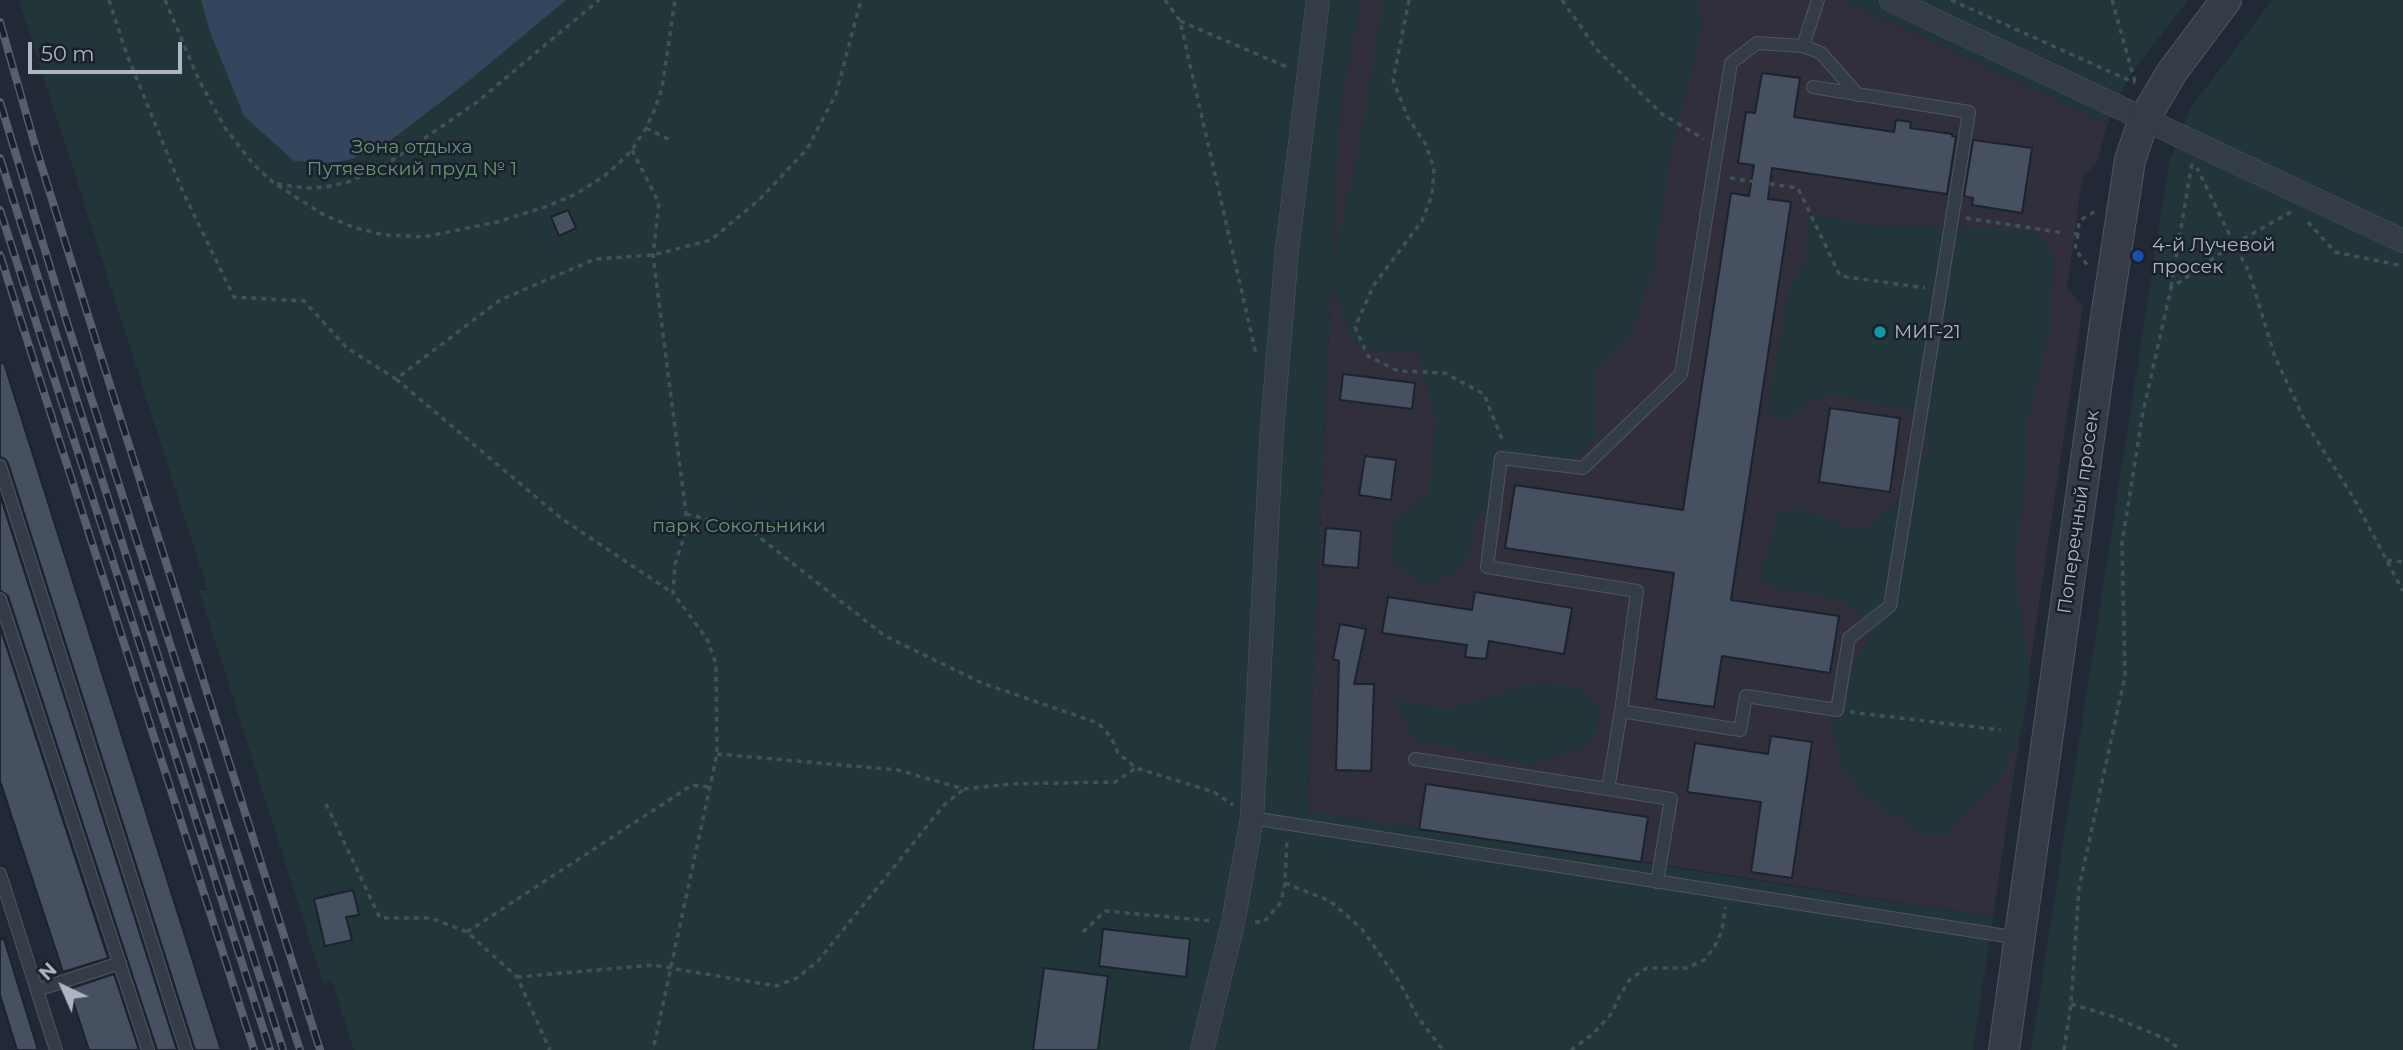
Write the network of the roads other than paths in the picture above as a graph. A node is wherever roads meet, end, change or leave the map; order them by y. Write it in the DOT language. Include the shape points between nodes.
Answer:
graph roads {
  1 [pos="1318,0"];
  2 [pos="1818,0"];
  3 [pos="1891,0"];
  4 [pos="2226,0"];
  5 [pos="1803,46"];
  6 [pos="1813,87"];
  7 [pos="1858,95"];
  8 [pos="2144,119"];
  9 [pos="2403,241"];
  10 [pos="0,466"];
  11 [pos="0,599"];
  12 [pos="1621,711"];
  13 [pos="1415,759"];
  14 [pos="1608,789"];
  15 [pos="1252,818"];
  16 [pos="0,874"];
  17 [pos="1657,882"];
  18 [pos="2021,939"];
  19 [pos="120,963"];
  20 [pos="37,990"];
  21 [pos="56,1050"];
  22 [pos="148,1050"];
  23 [pos="187,1050"];
  24 [pos="1202,1050"];
  25 [pos="2004,1050"];
  1 -- 15 [label="street" via="1287,250 1272,428"];
  2 -- 5 [label="lane"];
  3 -- 8 [label="street"];
  4 -- 8 [label="street, Поперечный просек" via="2172,72"];
  5 -- 7 [label="lane" via="1821,53"];
  5 -- 12 [label="lane" via="1757,43 1731,64 1681,374 1583,468 1501,458 1487,567 1637,591"];
  6 -- 7 [label="lane"];
  7 -- 12 [label="lane" via="1969,112 1890,606 1849,638 1837,710 1746,696 1740,730"];
  8 -- 9 [label="street"];
  8 -- 18 [label="street, Поперечный просек" via="2130,160 2104,331"];
  10 -- 23 [label="lane"];
  11 -- 19 [label="lane"];
  12 -- 14 [label="lane"];
  13 -- 14 [label="lane"];
  14 -- 17 [label="lane" via="1671,799"];
  15 -- 17 [label="lane"];
  15 -- 24 [label="street" via="1233,923"];
  16 -- 20 [label="lane"];
  17 -- 18 [label="lane"];
  18 -- 25 [label="street, Поперечный просек"];
  19 -- 20 [label="lane"];
  19 -- 22 [label="lane"];
  20 -- 21 [label="lane"];
}
